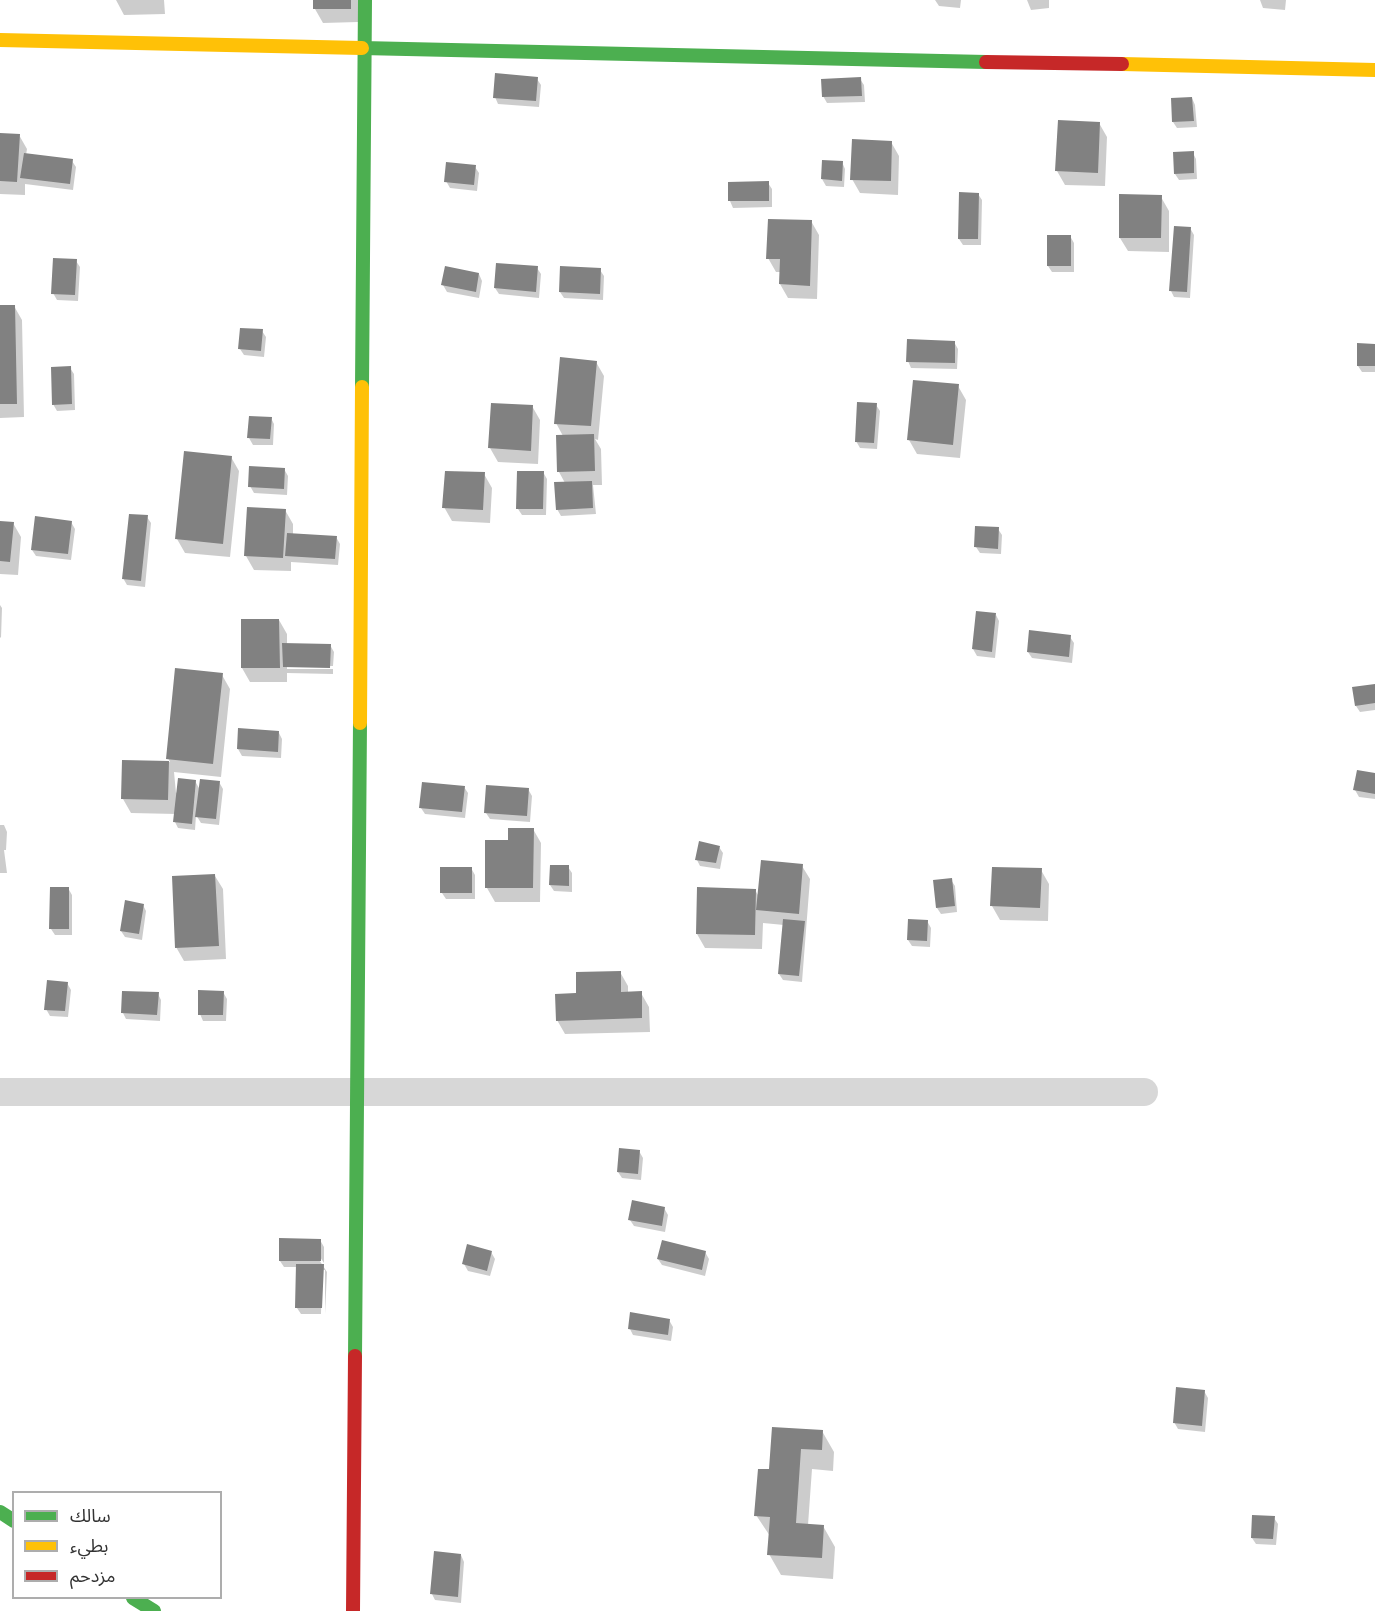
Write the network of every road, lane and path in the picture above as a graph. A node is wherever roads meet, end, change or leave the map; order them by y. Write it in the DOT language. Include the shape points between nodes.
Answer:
graph roads {
  1 [pos="365,0"];
  2 [pos="0,40"];
  3 [pos="364,48"];
  4 [pos="1375,70"];
  5 [pos="0,1092"];
  6 [pos="357,1092"];
  7 [pos="1144,1092"];
  8 [pos="135,1599"];
  9 [pos="154,1611"];
  10 [pos="353,1611"];
  1 -- 3 [label="street"];
  2 -- 3 [label="street"];
  3 -- 4 [label="street"];
  3 -- 6 [label="street"];
  5 -- 6 [label="street"];
  6 -- 7 [label="street"];
  6 -- 10 [label="street"];
  8 -- 9 [label="street"];
}
